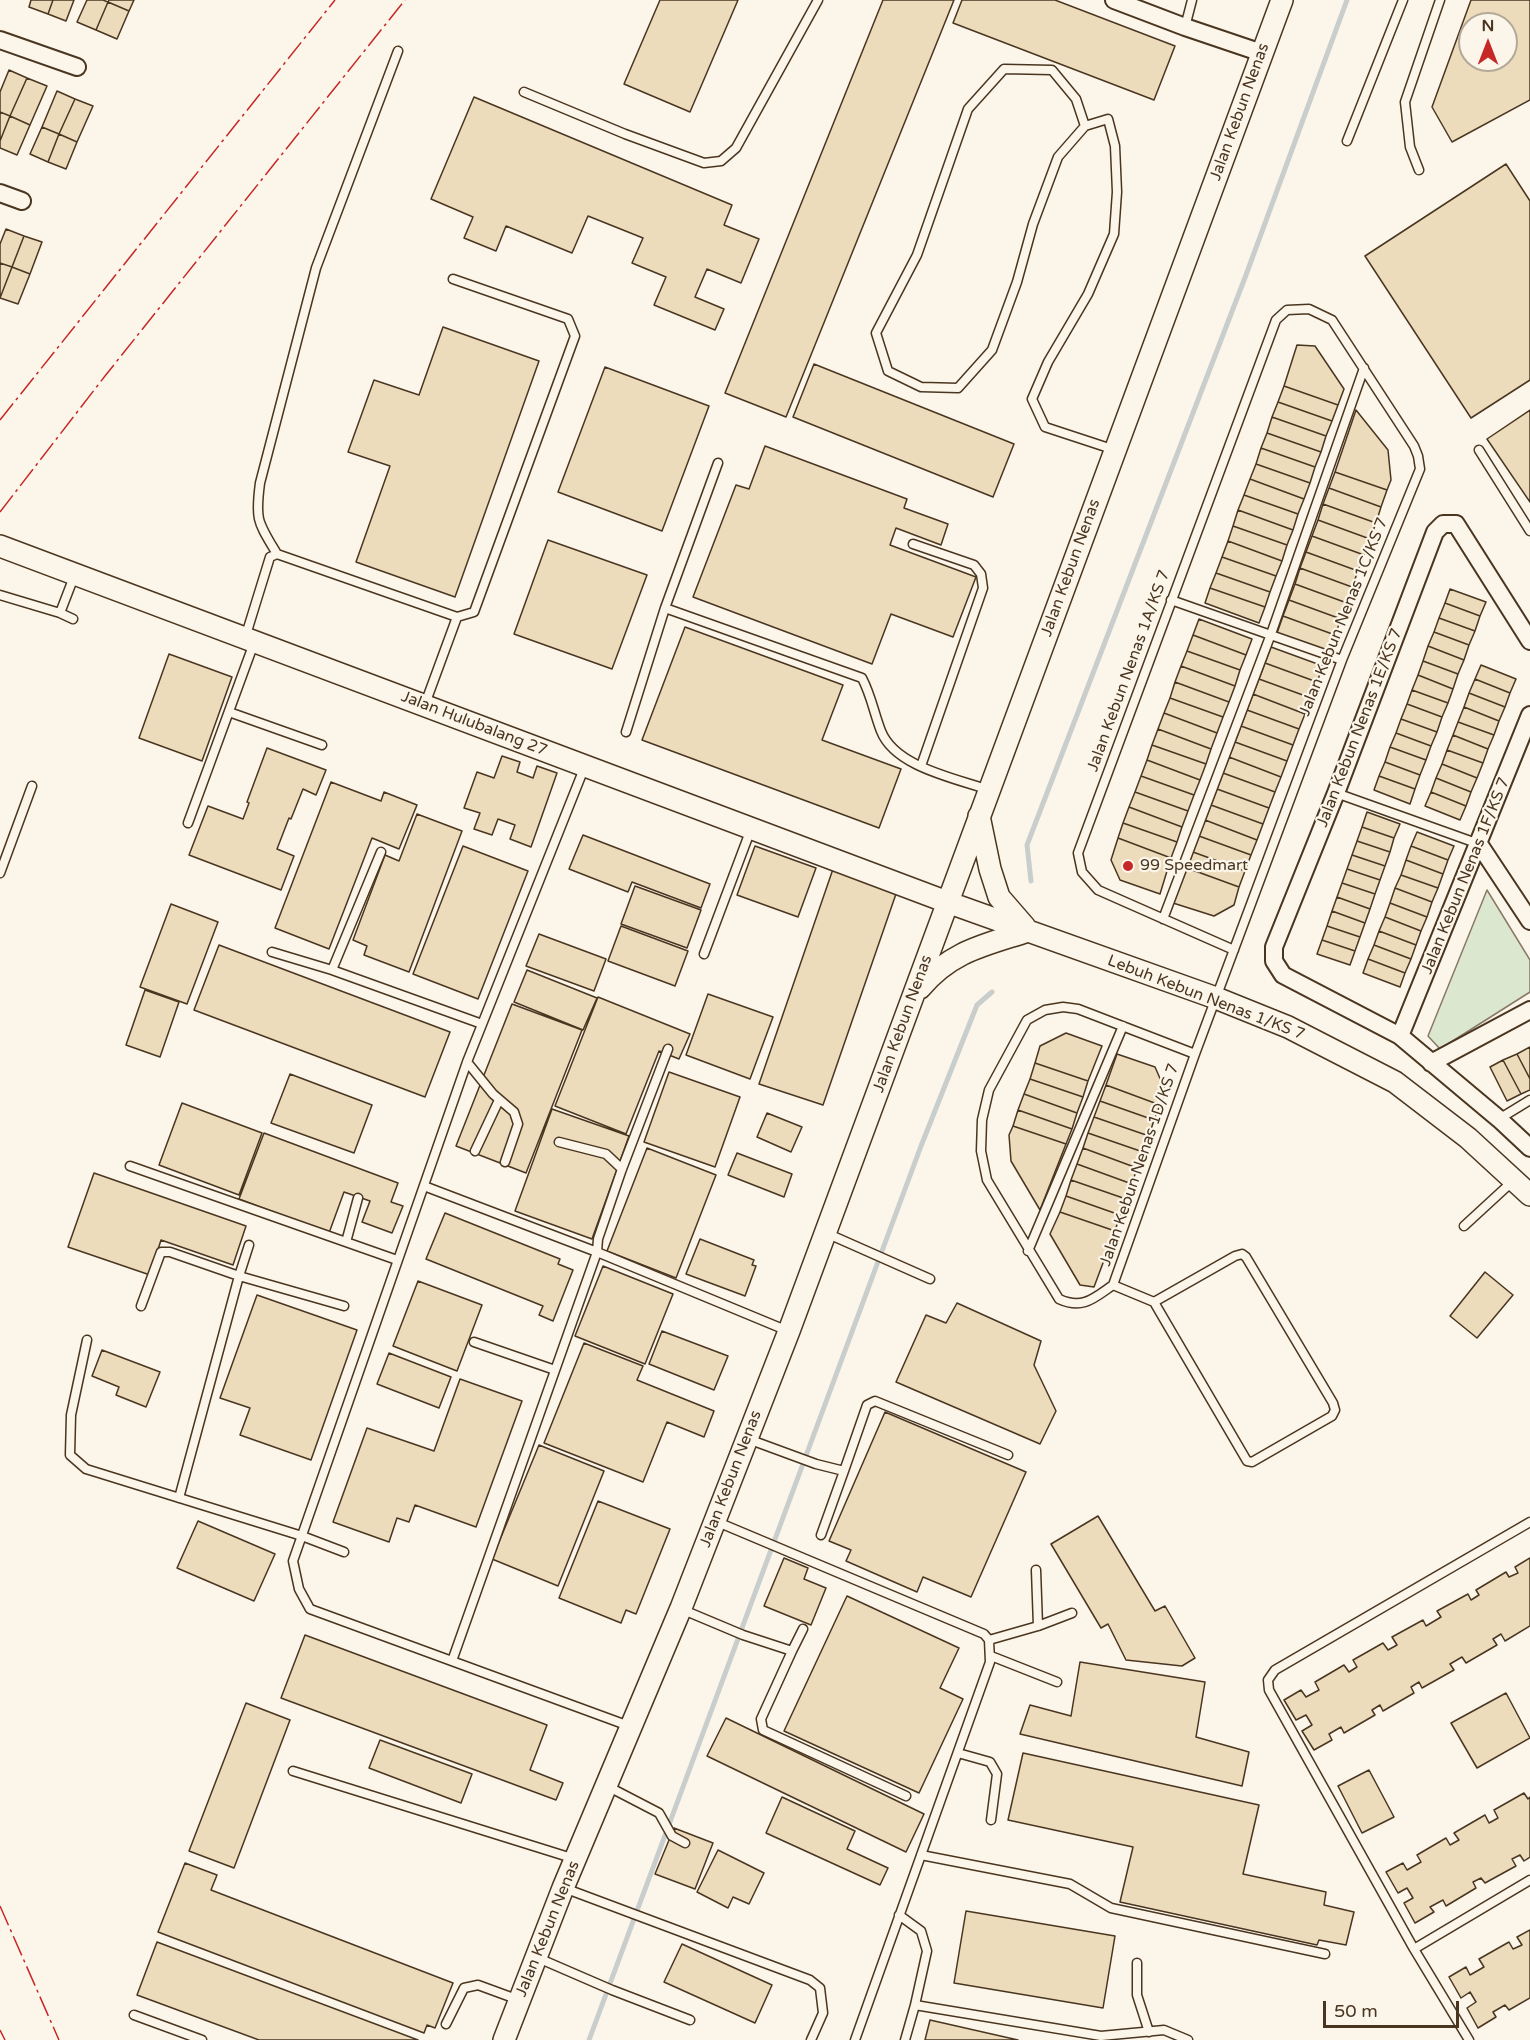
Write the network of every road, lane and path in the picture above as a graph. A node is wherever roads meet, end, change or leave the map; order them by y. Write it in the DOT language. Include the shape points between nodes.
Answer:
graph roads {
  1 [pos="818,0"];
  2 [pos="1114,0"];
  3 [pos="1192,0"];
  4 [pos="1282,0"];
  5 [pos="1403,0"];
  6 [pos="1440,0"];
  7 [pos="1185,27"];
  8 [pos="0,40"];
  9 [pos="398,51"];
  10 [pos="1262,53"];
  11 [pos="77,67"];
  12 [pos="524,92"];
  13 [pos="1085,126"];
  14 [pos="1347,141"];
  15 [pos="1419,170"];
  16 [pos="0,193"];
  17 [pos="22,201"];
  18 [pos="453,279"];
  19 [pos="1276,320"];
  20 [pos="1364,368"];
  21 [pos="1115,450"];
  22 [pos="1479,450"];
  23 [pos="718,463"];
  24 [pos="1530,531"];
  25 [pos="913,544"];
  26 [pos="0,546"];
  27 [pos="277,554"];
  28 [pos="75,574"];
  29 [pos="0,595"];
  30 [pos="1171,600"];
  31 [pos="664,608"];
  32 [pos="60,612"];
  33 [pos="457,617"];
  34 [pos="73,619"];
  35 [pos="1271,634"];
  36 [pos="250,640"];
  37 [pos="1530,640"];
  38 [pos="1342,660"];
  39 [pos="425,706"];
  40 [pos="229,712"];
  41 [pos="1530,715"];
  42 [pos="626,732"];
  43 [pos="322,745"];
  44 [pos="585,766"];
  45 [pos="921,766"];
  46 [pos="32,786"];
  47 [pos="989,790"];
  48 [pos="1336,793"];
  49 [pos="979,816"];
  50 [pos="188,823"];
  51 [pos="751,828"];
  52 [pos="1479,844"];
  53 [pos="381,852"];
  54 [pos="0,873"];
  55 [pos="947,902"];
  56 [pos="1163,919"];
  57 [pos="1530,921"];
  58 [pos="1017,927"];
  59 [pos="1234,950"];
  60 [pos="272,952"];
  61 [pos="704,954"];
  62 [pos="332,970"];
  63 [pos="913,996"];
  64 [pos="1216,998"];
  65 [pos="1530,1010"];
  66 [pos="482,1024"];
  67 [pos="1123,1026"];
  68 [pos="1400,1036"];
  69 [pos="668,1049"];
  70 [pos="1195,1054"];
  71 [pos="467,1062"];
  72 [pos="1431,1063"];
  73 [pos="499,1100"];
  74 [pos="1530,1100"];
  75 [pos="1499,1119"];
  76 [pos="560,1142"];
  77 [pos="1530,1148"];
  78 [pos="475,1151"];
  79 [pos="505,1162"];
  80 [pos="130,1166"];
  81 [pos="622,1169"];
  82 [pos="424,1186"];
  83 [pos="1526,1190"];
  84 [pos="358,1198"];
  85 [pos="1464,1226"];
  86 [pos="826,1233"];
  87 [pos="346,1242"];
  88 [pos="249,1245"];
  89 [pos="1028,1251"];
  90 [pos="597,1252"];
  91 [pos="397,1260"];
  92 [pos="239,1275"];
  93 [pos="930,1279"];
  94 [pos="1113,1285"];
  95 [pos="1154,1302"];
  96 [pos="141,1306"];
  97 [pos="344,1306"];
  98 [pos="789,1331"];
  99 [pos="87,1340"];
  100 [pos="474,1342"];
  101 [pos="555,1370"];
  102 [pos="747,1438"];
  103 [pos="1008,1455"];
  104 [pos="844,1472"];
  105 [pos="178,1498"];
  106 [pos="714,1521"];
  107 [pos="1530,1522"];
  108 [pos="821,1535"];
  109 [pos="302,1536"];
  110 [pos="344,1552"];
  111 [pos="1036,1570"];
  112 [pos="681,1608"];
  113 [pos="1072,1613"];
  114 [pos="1038,1626"];
  115 [pos="803,1629"];
  116 [pos="989,1641"];
  117 [pos="792,1651"];
  118 [pos="991,1656"];
  119 [pos="452,1661"];
  120 [pos="1057,1682"];
  121 [pos="632,1727"];
  122 [pos="958,1753"];
  123 [pos="293,1771"];
  124 [pos="607,1786"];
  125 [pos="906,1796"];
  126 [pos="991,1820"];
  127 [pos="685,1843"];
  128 [pos="921,1855"];
  129 [pos="575,1860"];
  130 [pos="1530,1880"];
  131 [pos="563,1888"];
  132 [pos="899,1915"];
  133 [pos="1414,1949"];
  134 [pos="1325,1954"];
  135 [pos="536,1957"];
  136 [pos="1137,1963"];
  137 [pos="519,2000"];
  138 [pos="915,2005"];
  139 [pos="134,2015"];
  140 [pos="690,2020"];
  141 [pos="446,2024"];
  142 [pos="1149,2032"];
  143 [pos="1101,2038"];
  144 [pos="202,2040"];
  145 [pos="504,2040"];
  146 [pos="811,2040"];
  147 [pos="855,2040"];
  148 [pos="904,2040"];
  149 [pos="1188,2040"];
  150 [pos="1469,2040"];
  1 -- 12 [label="lane" via="736,148 721,161 704,163"];
  2 -- 7 [label="street"];
  3 -- 7 [label="lane"];
  4 -- 10 [label="street, Jalan Kebun Nenas"];
  5 -- 14 [label="lane"];
  6 -- 15 [label="lane" via="1405,102 1410,147"];
  7 -- 10 [label="street"];
  8 -- 11 [label="street"];
  9 -- 27 [label="lane" via="316,268 260,483 256,510"];
  10 -- 21 [label="street, Jalan Kebun Nenas"];
  13 -- 13 [label="lane" via="1058,157 992,350 958,388 921,387 888,370 876,333 917,255 968,108 1004,69 1052,70 1076,99"];
  13 -- 21 [label="lane" via="1108,119 1115,146 1114,234 1088,294 1048,362 1032,399 1045,427"];
  16 -- 17 [label="street"];
  18 -- 33 [label="lane" via="568,319 575,336 474,612"];
  19 -- 20 [label="lane, Jalan Kebun Nenas 1C/KS 7" via="1287,310 1309,309 1332,320"];
  19 -- 30 [label="lane, Jalan Kebun Nenas 1A/KS 7"];
  20 -- 35 [label="lane"];
  20 -- 38 [label="lane, Jalan Kebun Nenas 1C/KS 7" via="1414,446 1420,469"];
  21 -- 47 [label="street, Jalan Kebun Nenas"];
  22 -- 24 [label="lane"];
  23 -- 31 [label="lane"];
  25 -- 45 [label="lane" via="974,565 981,574 983,588"];
  26 -- 28 [label="street, Jalan Hulubalang 27"];
  27 -- 33 [label="lane"];
  27 -- 36 [label="lane" via="270,557"];
  28 -- 32 [label="lane"];
  28 -- 36 [label="street, Jalan Hulubalang 27"];
  29 -- 32 [label="lane"];
  30 -- 35 [label="lane"];
  30 -- 56 [label="lane, Jalan Kebun Nenas 1A/KS 7" via="1078,853 1082,872 1098,890"];
  31 -- 42 [label="lane"];
  31 -- 45 [label="lane" via="862,678 882,733 902,758"];
  32 -- 34 [label="lane"];
  33 -- 39 [label="lane"];
  35 -- 38 [label="lane"];
  35 -- 56 [label="lane"];
  36 -- 39 [label="street, Jalan Hulubalang 27"];
  36 -- 40 [label="lane"];
  37 -- 48 [label="street, Jalan Kebun Nenas 1E/KS 7" via="1456,524 1443,524 1435,532"];
  38 -- 59 [label="lane, Jalan Kebun Nenas 1C/KS 7"];
  39 -- 44 [label="street, Jalan Hulubalang 27"];
  40 -- 43 [label="lane"];
  40 -- 50 [label="lane"];
  41 -- 52 [label="street, Jalan Kebun Nenas 1F/KS 7"];
  44 -- 51 [label="street, Jalan Hulubalang 27"];
  44 -- 66 [label="lane"];
  45 -- 47 [label="lane"];
  46 -- 54 [label="lane"];
  47 -- 49 [label="street, Jalan Kebun Nenas"];
  48 -- 52 [label="lane"];
  48 -- 68 [label="street, Jalan Kebun Nenas 1E/KS 7" via="1274,947 1274,961 1283,975"];
  49 -- 55 [label="street, Jalan Kebun Nenas"];
  49 -- 58 [label="street" via="999,897"];
  51 -- 55 [label="street, Jalan Hulubalang 27"];
  51 -- 61 [label="lane"];
  52 -- 57 [label="street"];
  52 -- 68 [label="street, Jalan Kebun Nenas 1F/KS 7"];
  53 -- 62 [label="lane"];
  55 -- 58 [label="street, Lebuh Kebun Nenas 1/KS 7"];
  55 -- 63 [label="street, Jalan Kebun Nenas"];
  56 -- 59 [label="lane, Jalan Kebun Nenas 1A/KS 7"];
  58 -- 63 [label="street" via="970,949 932,973"];
  58 -- 64 [label="street, Lebuh Kebun Nenas 1/KS 7"];
  59 -- 64 [label="lane, Jalan Kebun Nenas 1C/KS 7"];
  60 -- 62 [label="lane"];
  62 -- 66 [label="lane"];
  63 -- 86 [label="street, Jalan Kebun Nenas"];
  64 -- 70 [label="lane, Jalan Kebun Nenas 1D/KS 7"];
  64 -- 83 [label="street, Lebuh Kebun Nenas 1/KS 7" via="1288,1028 1395,1082 1468,1138"];
  65 -- 72 [label="street"];
  66 -- 71 [label="lane"];
  67 -- 70 [label="lane"];
  67 -- 89 [label="lane"];
  67 -- 89 [label="lane" via="1078,1009 1044,1010 1027,1020 989,1090 982,1120 981,1151 987,1180"];
  68 -- 72 [label="street"];
  69 -- 81 [label="lane"];
  70 -- 94 [label="lane, Jalan Kebun Nenas 1D/KS 7"];
  71 -- 73 [label="lane"];
  71 -- 82 [label="lane"];
  72 -- 75 [label="street"];
  73 -- 78 [label="lane"];
  73 -- 79 [label="lane" via="514,1112 518,1124"];
  74 -- 75 [label="lane"];
  75 -- 77 [label="street"];
  76 -- 81 [label="lane" via="606,1154"];
  80 -- 87 [label="lane"];
  81 -- 90 [label="lane"];
  82 -- 90 [label="lane"];
  82 -- 91 [label="lane"];
  83 -- 85 [label="lane"];
  84 -- 87 [label="lane"];
  86 -- 93 [label="lane"];
  86 -- 98 [label="street, Jalan Kebun Nenas"];
  87 -- 91 [label="lane"];
  88 -- 92 [label="lane"];
  89 -- 94 [label="lane, Jalan Kebun Nenas 1D/KS 7" via="1059,1299 1068,1303 1087,1302"];
  90 -- 98 [label="lane"];
  90 -- 101 [label="lane"];
  91 -- 109 [label="lane"];
  92 -- 96 [label="lane" via="161,1252"];
  92 -- 97 [label="lane"];
  92 -- 105 [label="lane"];
  94 -- 95 [label="lane"];
  95 -- 95 [label="lane" via="1247,1461 1252,1462 1332,1416 1333,1403 1242,1254"];
  98 -- 102 [label="street, Jalan Kebun Nenas"];
  99 -- 105 [label="lane" via="71,1415 70,1455 86,1469"];
  100 -- 101 [label="lane"];
  101 -- 119 [label="lane"];
  102 -- 104 [label="lane"];
  102 -- 106 [label="street, Jalan Kebun Nenas"];
  103 -- 104 [label="lane" via="875,1401 867,1405"];
  104 -- 108 [label="lane"];
  105 -- 109 [label="lane"];
  106 -- 112 [label="street, Jalan Kebun Nenas"];
  106 -- 116 [label="lane" via="984,1634"];
  107 -- 133 [label="lane" via="1275,1670 1268,1680 1269,1690"];
  109 -- 110 [label="lane"];
  109 -- 119 [label="lane" via="293,1561 299,1589 310,1609"];
  111 -- 114 [label="lane"];
  112 -- 117 [label="lane"];
  112 -- 121 [label="street, Jalan Kebun Nenas"];
  113 -- 114 [label="lane"];
  114 -- 116 [label="lane"];
  115 -- 117 [label="lane"];
  116 -- 118 [label="lane"];
  117 -- 125 [label="lane" via="761,1719 764,1730"];
  118 -- 120 [label="lane"];
  118 -- 122 [label="lane"];
  119 -- 121 [label="lane"];
  121 -- 124 [label="street, Jalan Kebun Nenas"];
  122 -- 126 [label="lane" via="990,1762 997,1774"];
  122 -- 128 [label="lane"];
  123 -- 129 [label="lane"];
  124 -- 127 [label="lane" via="659,1813 672,1836"];
  124 -- 129 [label="street, Jalan Kebun Nenas"];
  128 -- 132 [label="lane"];
  128 -- 134 [label="lane" via="1070,1884 1111,1908"];
  129 -- 131 [label="street, Jalan Kebun Nenas"];
  130 -- 133 [label="lane"];
  131 -- 135 [label="street, Jalan Kebun Nenas"];
  131 -- 146 [label="lane" via="810,1980 820,1988 823,2013"];
  132 -- 138 [label="lane" via="921,1931 927,1951"];
  132 -- 147 [label="lane"];
  133 -- 150 [label="lane"];
  135 -- 137 [label="street, Jalan Kebun Nenas"];
  135 -- 140 [label="lane"];
  136 -- 142 [label="lane" via="1137,1995"];
  137 -- 141 [label="lane" via="478,1985 464,1988"];
  137 -- 145 [label="street, Jalan Kebun Nenas"];
  138 -- 143 [label="lane"];
  138 -- 148 [label="lane"];
  139 -- 144 [label="lane"];
  142 -- 143 [label="lane"];
  142 -- 149 [label="lane" via="1164,2030"];
}
